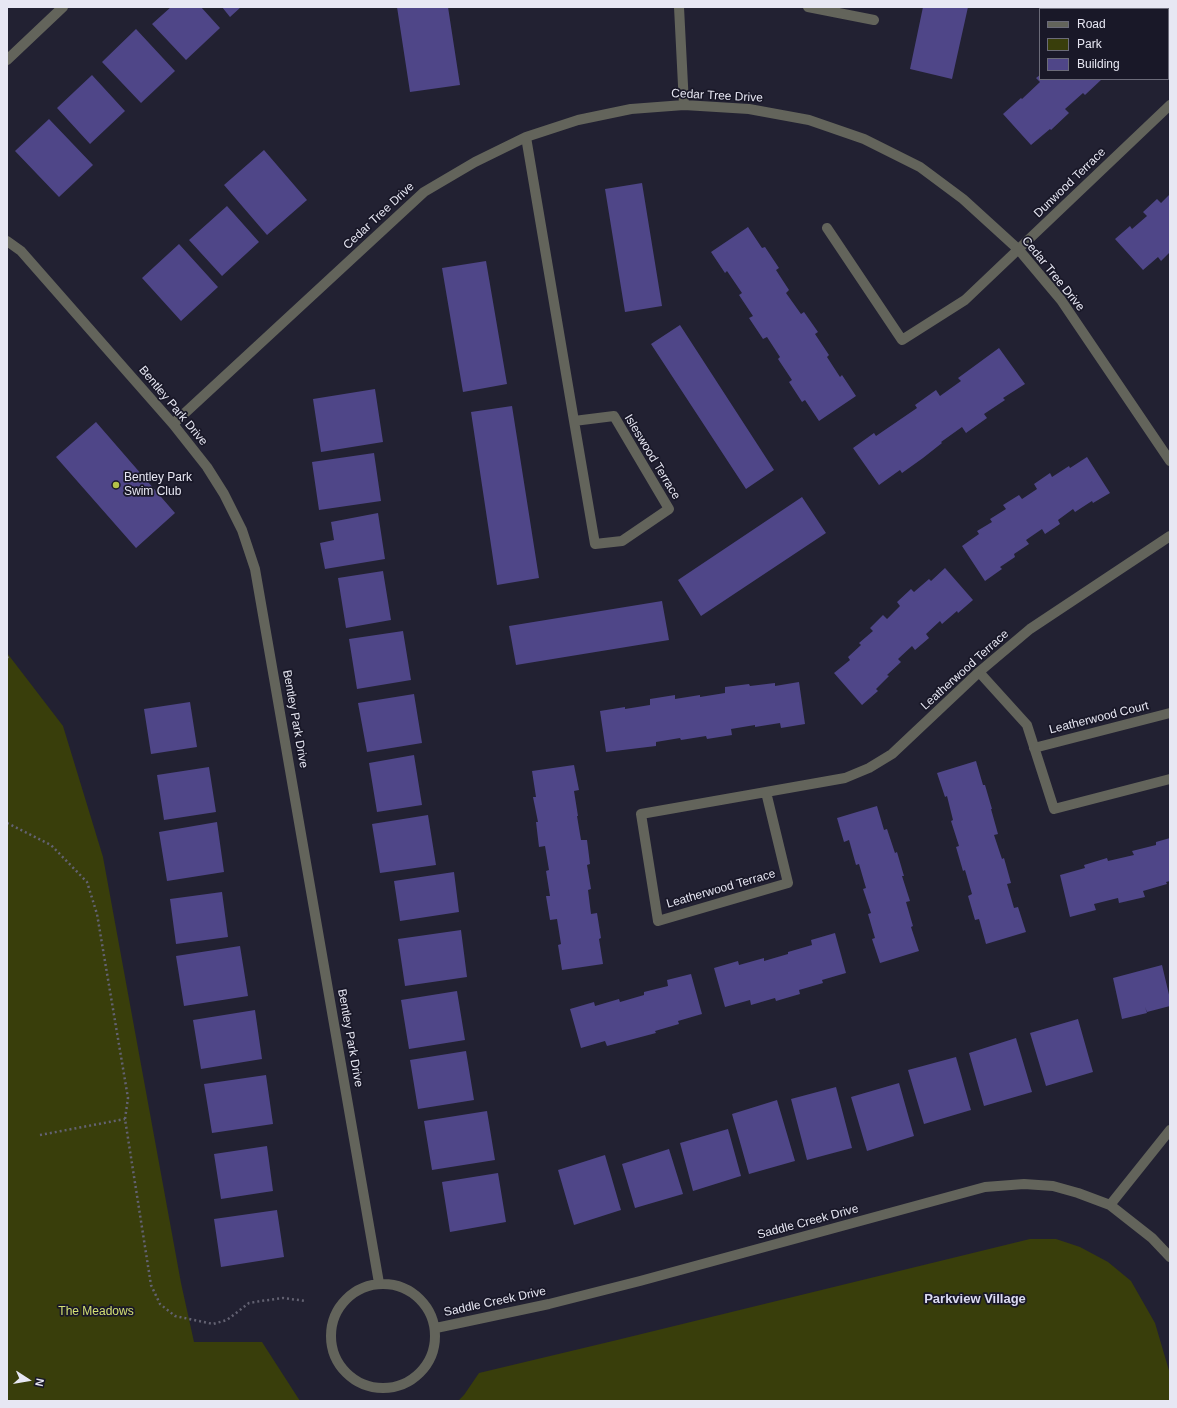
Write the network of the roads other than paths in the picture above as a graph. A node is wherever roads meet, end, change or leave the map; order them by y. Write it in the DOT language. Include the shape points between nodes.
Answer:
graph roads {
  1 [pos="63,7"];
  2 [pos="679,7"];
  3 [pos="808,7"];
  4 [pos="874,20"];
  5 [pos="7,60"];
  6 [pos="684,105"];
  7 [pos="1170,106"];
  8 [pos="526,137"];
  9 [pos="827,228"];
  10 [pos="7,240"];
  11 [pos="1019,250"];
  12 [pos="574,421"];
  13 [pos="174,424"];
  14 [pos="1170,461"];
  15 [pos="1170,536"];
  16 [pos="980,672"];
  17 [pos="1170,713"];
  18 [pos="1034,748"];
  19 [pos="1170,779"];
  20 [pos="766,792"];
  21 [pos="1170,1130"];
  22 [pos="1110,1205"];
  23 [pos="1170,1257"];
  24 [pos="379,1283"];
  25 [pos="436,1328"];
  1 -- 5 [label="street"];
  2 -- 6 [label="street"];
  3 -- 4 [label="street"];
  6 -- 8 [label="street, Cedar Tree Drive" via="631,109 578,120"];
  6 -- 11 [label="street, Cedar Tree Drive" via="749,109 809,120 864,139 920,168 963,199"];
  7 -- 11 [label="street, Dunwood Terrace"];
  8 -- 12 [label="street, Isleswood Terrace"];
  8 -- 13 [label="street, Cedar Tree Drive" via="475,162 424,192"];
  9 -- 11 [label="street, Dunwood Terrace" via="902,340 965,300"];
  10 -- 13 [label="street, Bentley Park Drive" via="21,251"];
  11 -- 14 [label="street, Cedar Tree Drive" via="1061,300"];
  12 -- 12 [label="street, Isleswood Terrace" via="595,544 622,541 669,509 614,416"];
  13 -- 24 [label="street, Bentley Park Drive" via="224,494 242,530 255,569"];
  15 -- 16 [label="street, Leatherwood Terrace" via="1030,629"];
  16 -- 18 [label="street" via="1026,725"];
  16 -- 20 [label="street, Leatherwood Terrace" via="892,754 869,768 845,778"];
  17 -- 18 [label="street, Leatherwood Court"];
  18 -- 19 [label="street" via="1054,808"];
  20 -- 20 [label="street, Leatherwood Terrace" via="641,814 658,920 788,883"];
  21 -- 22 [label="street"];
  22 -- 23 [label="street, Saddle Creek Drive" via="1152,1238"];
  22 -- 25 [label="street, Saddle Creek Drive" via="1053,1186 1024,1184 985,1188 640,1281"];
  24 -- 25 [label="street" via="396,1285 418,1296 430,1311"];
  24 -- 25 [label="street" via="360,1289 345,1300 331,1327 331,1346 344,1372 358,1383 376,1389 395,1388 412,1381 425,1369 435,1346"];
}
